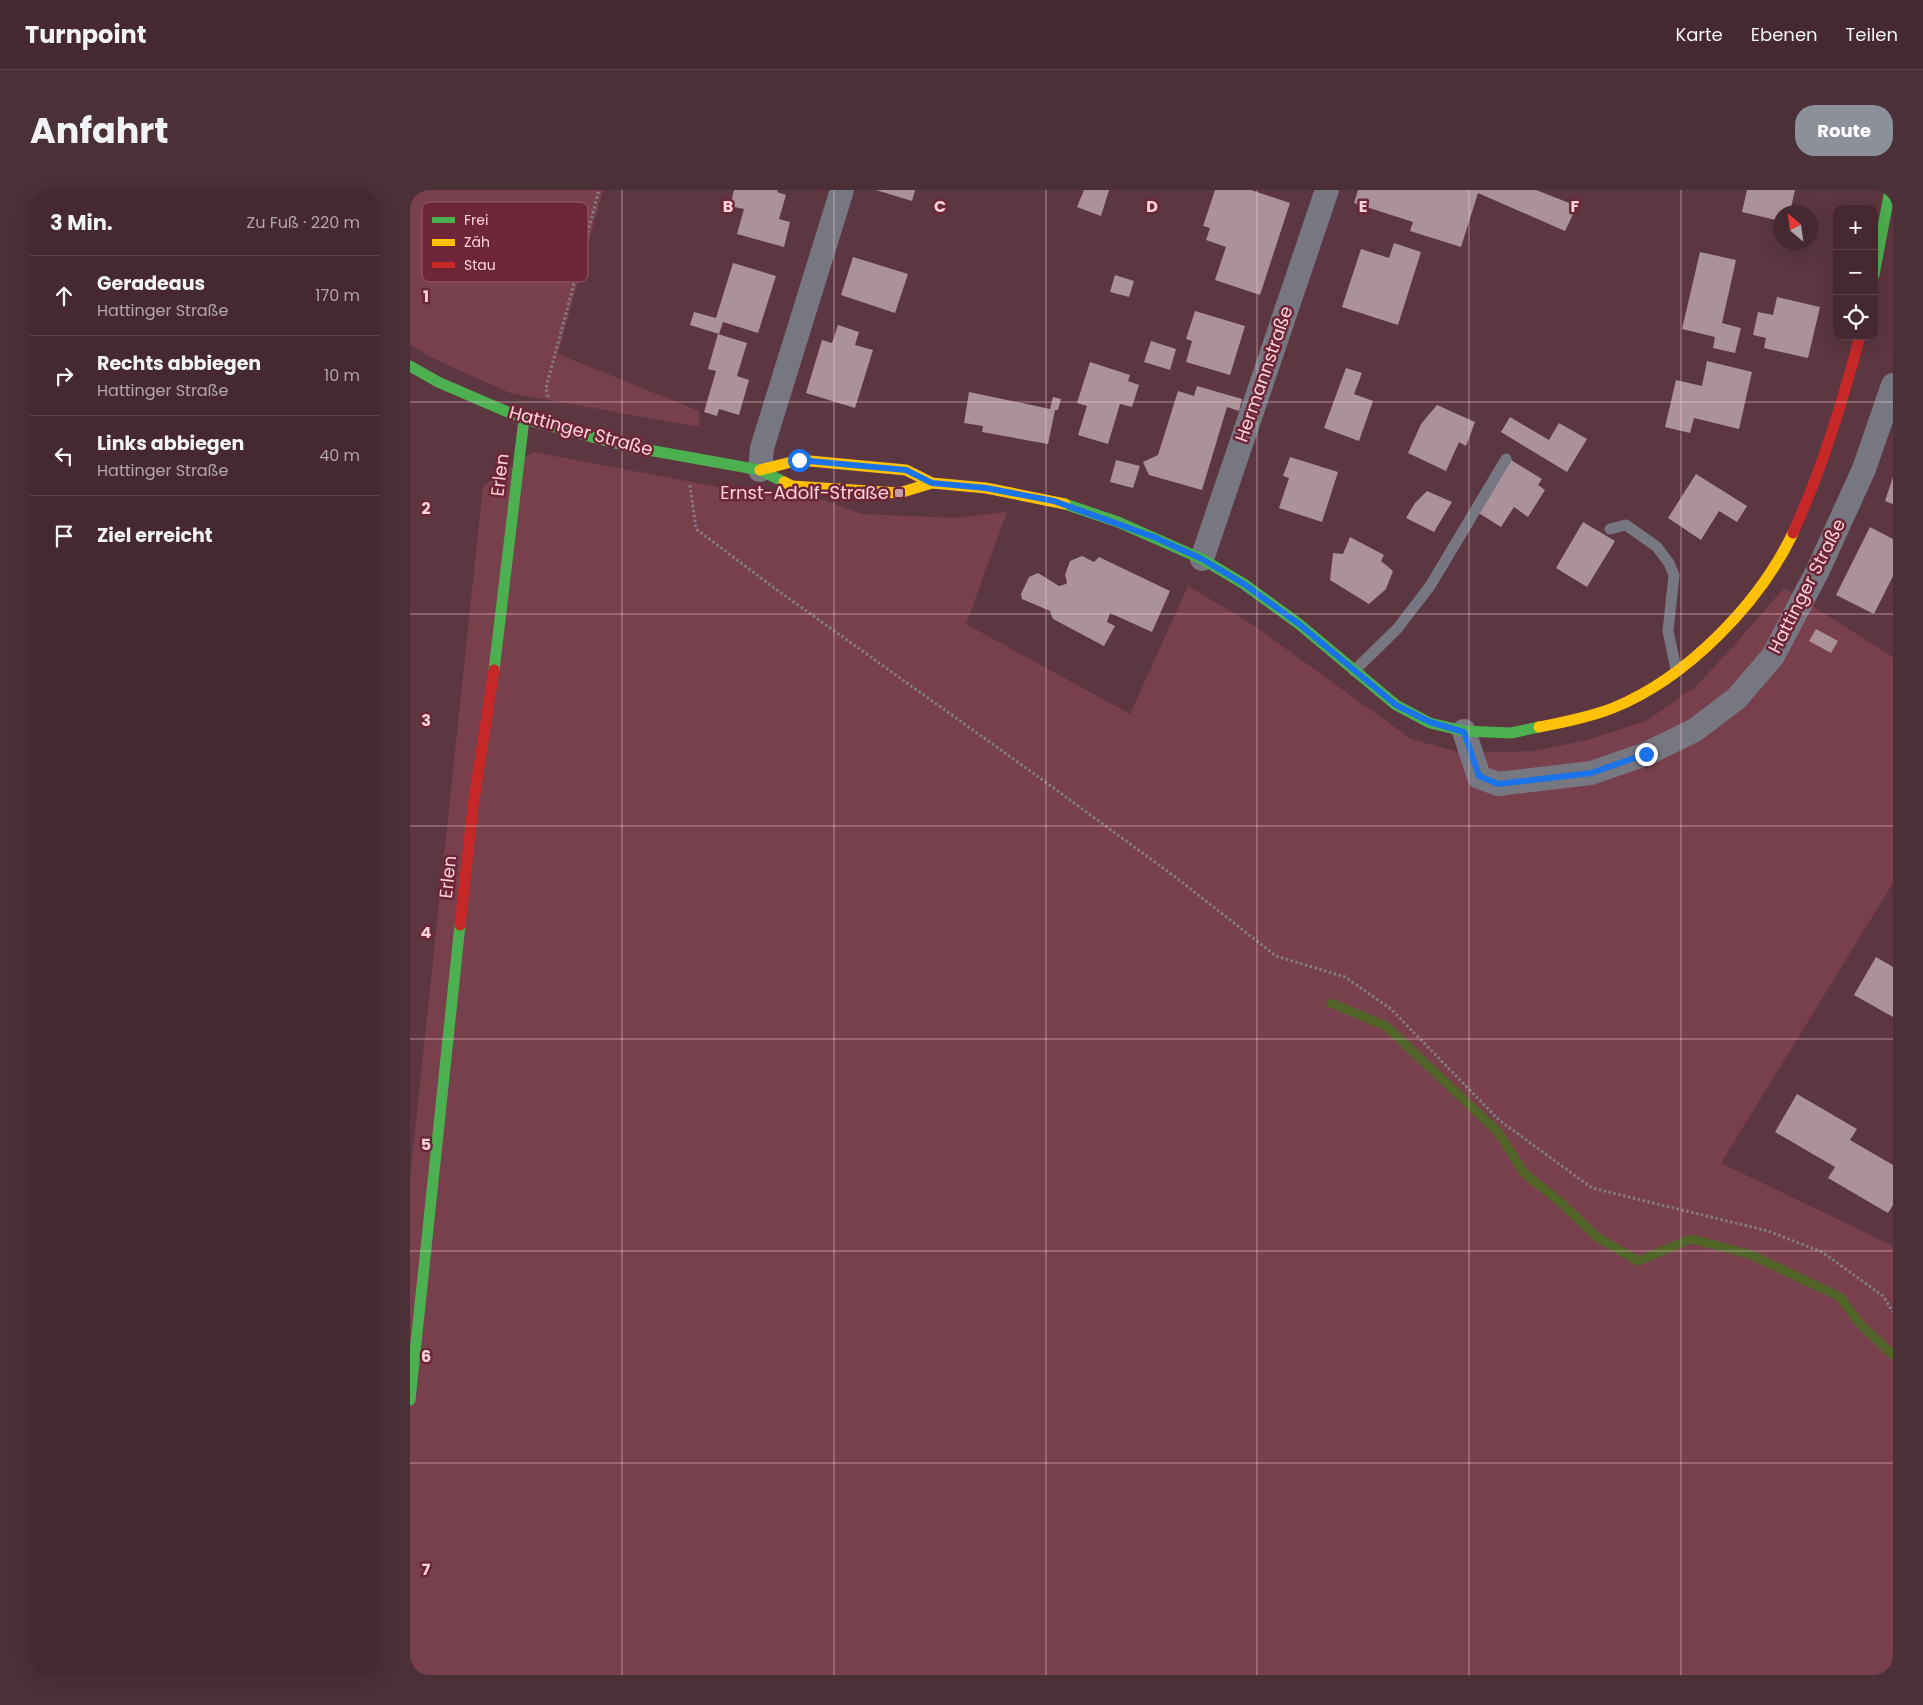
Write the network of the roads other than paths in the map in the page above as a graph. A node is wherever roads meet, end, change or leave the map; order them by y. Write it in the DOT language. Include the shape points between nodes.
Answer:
graph roads {
  1 [pos="842,190"];
  2 [pos="1326,190"];
  3 [pos="1890,190"];
  4 [pos="1878,254"];
  5 [pos="1859,340"];
  6 [pos="410,366"];
  7 [pos="1893,385"];
  8 [pos="524,419"];
  9 [pos="1506,459"];
  10 [pos="760,470"];
  11 [pos="932,483"];
  12 [pos="1610,529"];
  13 [pos="1202,559"];
  14 [pos="1354,671"];
  15 [pos="1677,671"];
  16 [pos="1464,732"];
  17 [pos="410,1400"];
  1 -- 10 [label="street" via="762,448"];
  2 -- 13 [label="street, Hermannstraße"];
  3 -- 4 [label="main road"];
  5 -- 15 [label="main road, Hattinger Straße" via="1837,420 1811,492 1776,564 1748,604 1716,638"];
  6 -- 8 [label="main road, Hattinger Straße" via="438,382"];
  7 -- 16 [label="street, Hattinger Straße" via="1864,469 1818,570 1773,656 1737,698 1695,730 1646,754 1591,773 1498,784 1479,776"];
  8 -- 10 [label="main road, Hattinger Straße" via="626,446"];
  8 -- 17 [label="main road, Erlen" via="490,698 473,806"];
  9 -- 14 [label="lane" via="1430,586 1397,629"];
  10 -- 11 [label="main road, Hattinger Straße" via="799,460 906,470"];
  10 -- 11 [label="main road, Hattinger Straße" via="792,486 899,492"];
  11 -- 13 [label="main road, Hattinger Straße" via="986,488 1054,501 1127,526"];
  12 -- 15 [label="lane" via="1626,525 1657,547 1669,563 1674,575 1668,631"];
  13 -- 14 [label="main road, Hattinger Straße" via="1244,584 1299,624"];
  14 -- 16 [label="main road, Hattinger Straße" via="1396,705 1430,722"];
  15 -- 16 [label="main road, Hattinger Straße" via="1613,708 1568,721 1511,733"];
}
